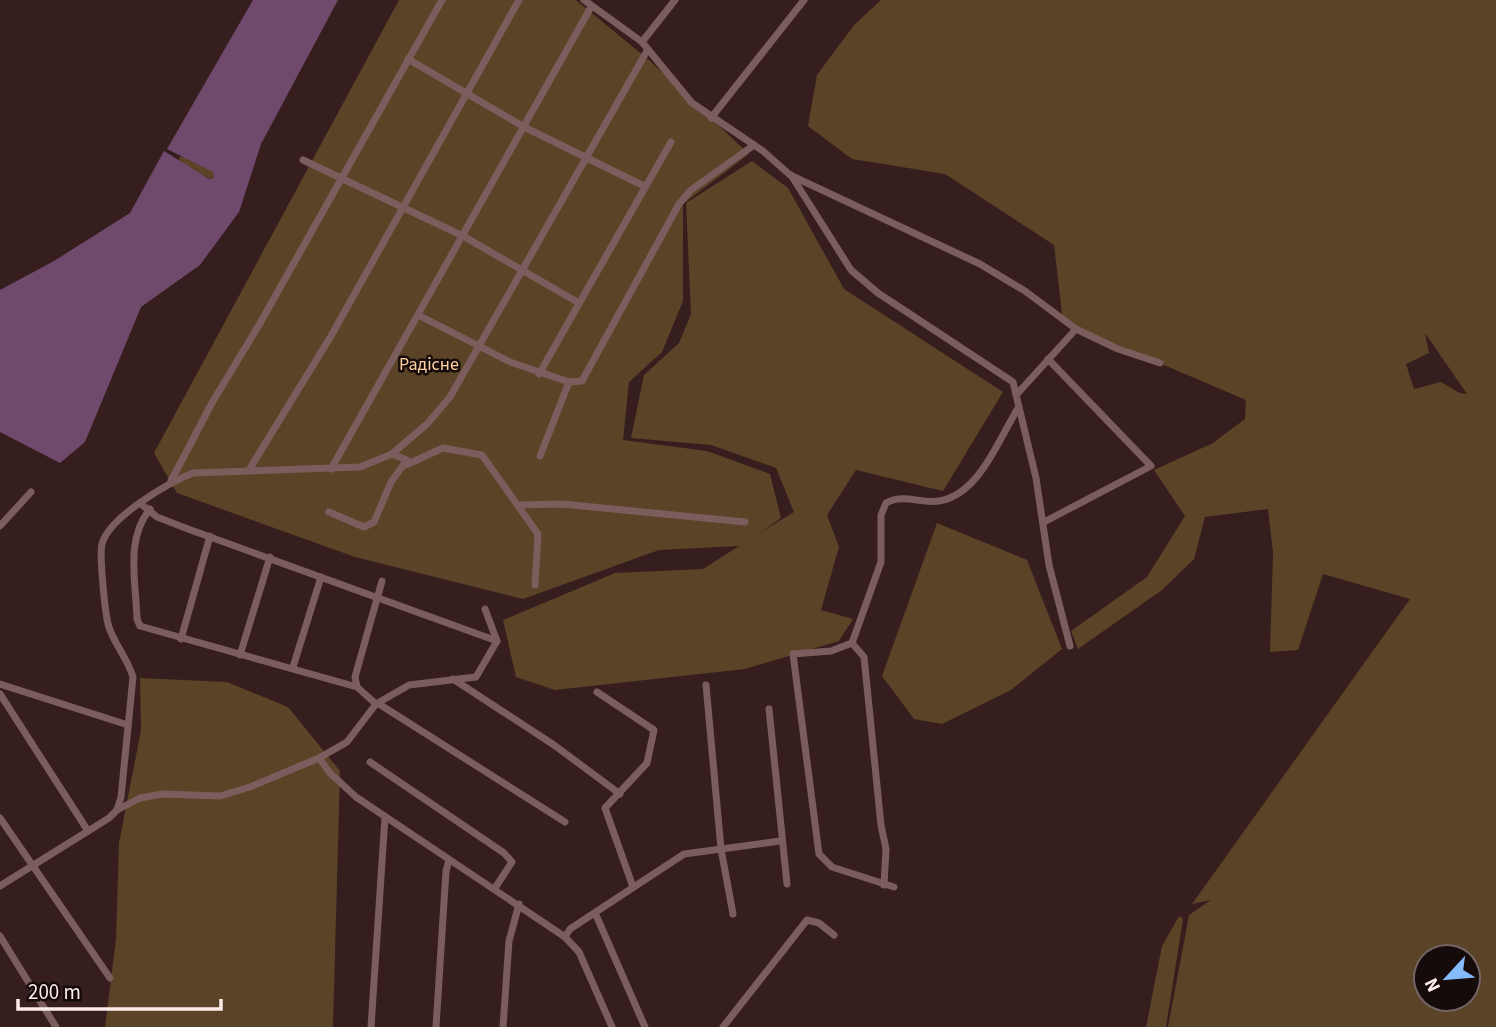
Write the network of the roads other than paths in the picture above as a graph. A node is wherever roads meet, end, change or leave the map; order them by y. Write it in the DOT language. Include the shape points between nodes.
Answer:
graph roads {
  1 [pos="442,0"];
  2 [pos="519,0"];
  3 [pos="584,0"];
  4 [pos="674,0"];
  5 [pos="804,0"];
  6 [pos="591,7"];
  7 [pos="642,42"];
  8 [pos="648,48"];
  9 [pos="408,58"];
  10 [pos="465,94"];
  11 [pos="711,118"];
  12 [pos="524,127"];
  13 [pos="671,142"];
  14 [pos="754,145"];
  15 [pos="586,156"];
  16 [pos="303,160"];
  17 [pos="790,174"];
  18 [pos="341,178"];
  19 [pos="644,186"];
  20 [pos="402,208"];
  21 [pos="463,236"];
  22 [pos="520,269"];
  23 [pos="579,303"];
  24 [pos="419,316"];
  25 [pos="1076,329"];
  26 [pos="478,346"];
  27 [pos="1048,359"];
  28 [pos="1160,363"];
  29 [pos="539,374"];
  30 [pos="569,382"];
  31 [pos="1018,393"];
  32 [pos="1018,408"];
  33 [pos="392,453"];
  34 [pos="540,456"];
  35 [pos="406,465"];
  36 [pos="331,469"];
  37 [pos="249,470"];
  38 [pos="170,482"];
  39 [pos="31,492"];
  40 [pos="141,504"];
  41 [pos="517,505"];
  42 [pos="150,509"];
  43 [pos="328,512"];
  44 [pos="745,522"];
  45 [pos="1044,522"];
  46 [pos="0,526"];
  47 [pos="209,536"];
  48 [pos="270,557"];
  49 [pos="321,577"];
  50 [pos="382,581"];
  51 [pos="535,585"];
  52 [pos="377,597"];
  53 [pos="485,609"];
  54 [pos="181,639"];
  55 [pos="498,641"];
  56 [pos="852,643"];
  57 [pos="1070,646"];
  58 [pos="240,655"];
  59 [pos="293,667"];
  60 [pos="452,679"];
  61 [pos="0,684"];
  62 [pos="706,685"];
  63 [pos="357,687"];
  64 [pos="597,692"];
  65 [pos="0,694"];
  66 [pos="377,704"];
  67 [pos="769,709"];
  68 [pos="128,725"];
  69 [pos="319,758"];
  70 [pos="370,762"];
  71 [pos="620,794"];
  72 [pos="117,810"];
  73 [pos="385,817"];
  74 [pos="0,818"];
  75 [pos="565,822"];
  76 [pos="88,831"];
  77 [pos="780,841"];
  78 [pos="722,849"];
  79 [pos="450,860"];
  80 [pos="31,867"];
  81 [pos="786,884"];
  82 [pos="884,885"];
  83 [pos="0,886"];
  84 [pos="633,887"];
  85 [pos="894,887"];
  86 [pos="495,888"];
  87 [pos="519,904"];
  88 [pos="733,914"];
  89 [pos="596,915"];
  90 [pos="834,935"];
  91 [pos="0,936"];
  92 [pos="565,937"];
  93 [pos="110,978"];
  94 [pos="56,1027"];
  95 [pos="371,1027"];
  96 [pos="436,1027"];
  97 [pos="503,1027"];
  98 [pos="612,1027"];
  99 [pos="646,1027"];
  100 [pos="723,1027"];
  1 -- 9 [label="street"];
  2 -- 10 [label="street"];
  3 -- 6 [label="street"];
  4 -- 7 [label="street"];
  5 -- 11 [label="street"];
  6 -- 7 [label="street"];
  6 -- 12 [label="street"];
  7 -- 8 [label="street"];
  8 -- 11 [label="street" via="692,103"];
  8 -- 15 [label="street"];
  9 -- 10 [label="street"];
  9 -- 18 [label="street"];
  10 -- 12 [label="street"];
  10 -- 20 [label="street"];
  11 -- 14 [label="street"];
  12 -- 15 [label="street"];
  12 -- 21 [label="street"];
  13 -- 19 [label="street"];
  14 -- 17 [label="street"];
  14 -- 30 [label="street" via="691,190 679,204 582,381"];
  15 -- 19 [label="street"];
  15 -- 22 [label="street"];
  16 -- 18 [label="street"];
  17 -- 25 [label="street" via="980,264"];
  17 -- 31 [label="street" via="851,270 878,293 1003,373"];
  18 -- 20 [label="street"];
  18 -- 38 [label="street"];
  19 -- 23 [label="street"];
  20 -- 21 [label="street"];
  20 -- 37 [label="street"];
  21 -- 22 [label="street"];
  21 -- 24 [label="street"];
  22 -- 23 [label="street"];
  22 -- 26 [label="street"];
  23 -- 29 [label="street"];
  24 -- 26 [label="street"];
  24 -- 36 [label="street"];
  25 -- 27 [label="street"];
  25 -- 28 [label="street"];
  26 -- 29 [label="street"];
  26 -- 33 [label="street" via="450,397"];
  27 -- 31 [label="street"];
  27 -- 45 [label="street" via="1151,466"];
  29 -- 30 [label="street"];
  30 -- 34 [label="street"];
  31 -- 32 [label="street"];
  32 -- 45 [label="street"];
  32 -- 56 [label="street" via="972,484 960,495 938,502 897,497 886,503 881,515 881,562"];
  33 -- 35 [label="street" via="407,460"];
  33 -- 36 [label="street" via="359,467"];
  35 -- 41 [label="street" via="443,448 475,452 482,455"];
  35 -- 43 [label="street" via="391,482 374,522 364,527"];
  36 -- 37 [label="street"];
  37 -- 38 [label="street" via="193,473"];
  38 -- 40 [label="street"];
  39 -- 46 [label="street"];
  40 -- 42 [label="street"];
  40 -- 68 [label="street" via="112,526 101,545 108,623 133,677"];
  41 -- 44 [label="street" via="562,504"];
  41 -- 51 [label="street" via="538,534"];
  42 -- 47 [label="street" via="157,517"];
  42 -- 54 [label="street" via="139,522 134,541 137,619 147,630"];
  45 -- 57 [label="street" via="1049,565"];
  47 -- 48 [label="street"];
  47 -- 54 [label="street"];
  48 -- 49 [label="street"];
  48 -- 58 [label="street"];
  49 -- 52 [label="street"];
  49 -- 59 [label="street"];
  50 -- 52 [label="street"];
  52 -- 55 [label="street"];
  52 -- 63 [label="street" via="355,677"];
  53 -- 55 [label="street"];
  54 -- 58 [label="street"];
  55 -- 60 [label="street" via="476,677"];
  56 -- 82 [label="street" via="864,657 886,849"];
  56 -- 82 [label="street" via="831,651 793,654 815,824 822,860"];
  58 -- 59 [label="street"];
  59 -- 63 [label="street"];
  60 -- 66 [label="street" via="409,685"];
  60 -- 71 [label="street"];
  61 -- 68 [label="street"];
  62 -- 78 [label="street"];
  63 -- 66 [label="street"];
  64 -- 71 [label="street" via="654,730 647,763"];
  65 -- 76 [label="street"];
  66 -- 69 [label="street" via="347,742"];
  66 -- 75 [label="street"];
  67 -- 77 [label="street"];
  68 -- 72 [label="street"];
  69 -- 72 [label="street" via="219,796 162,794 140,798"];
  69 -- 73 [label="street" via="356,797"];
  70 -- 86 [label="street" via="504,853 512,862"];
  71 -- 84 [label="street" via="605,808"];
  72 -- 76 [label="street"];
  73 -- 79 [label="street"];
  73 -- 95 [label="street"];
  74 -- 80 [label="street"];
  76 -- 80 [label="street"];
  77 -- 78 [label="street"];
  77 -- 81 [label="street"];
  78 -- 84 [label="street" via="684,854"];
  78 -- 88 [label="street"];
  79 -- 86 [label="street"];
  79 -- 96 [label="street"];
  80 -- 83 [label="street"];
  80 -- 93 [label="street"];
  82 -- 85 [label="street"];
  84 -- 89 [label="street"];
  86 -- 87 [label="street"];
  87 -- 92 [label="street"];
  87 -- 97 [label="street" via="509,941"];
  89 -- 92 [label="street" via="570,929"];
  89 -- 99 [label="street"];
  90 -- 100 [label="street" via="807,920"];
  91 -- 94 [label="street"];
  92 -- 98 [label="street" via="579,952"];
}
